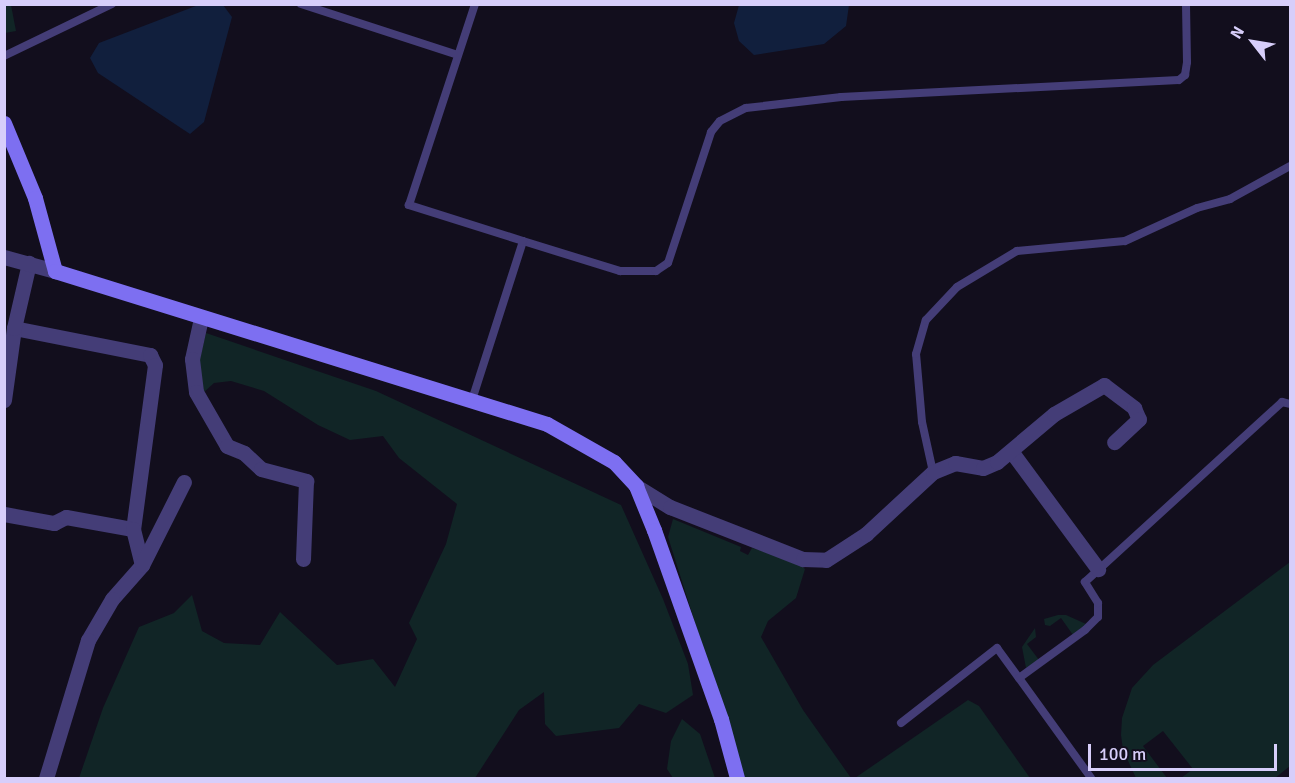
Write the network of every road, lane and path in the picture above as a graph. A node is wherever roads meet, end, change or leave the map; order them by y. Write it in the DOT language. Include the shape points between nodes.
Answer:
graph roads {
  1 [pos="112,4"];
  2 [pos="301,4"];
  3 [pos="475,4"];
  4 [pos="1186,4"];
  5 [pos="459,55"];
  6 [pos="4,56"];
  7 [pos="4,123"];
  8 [pos="1290,166"];
  9 [pos="523,241"];
  10 [pos="4,257"];
  11 [pos="29,263"];
  12 [pos="55,271"];
  13 [pos="201,318"];
  14 [pos="14,328"];
  15 [pos="4,400"];
  16 [pos="472,400"];
  17 [pos="1290,404"];
  18 [pos="1114,442"];
  19 [pos="1011,451"];
  20 [pos="933,472"];
  21 [pos="184,482"];
  22 [pos="636,486"];
  23 [pos="4,514"];
  24 [pos="133,529"];
  25 [pos="303,559"];
  26 [pos="142,565"];
  27 [pos="1098,569"];
  28 [pos="1019,678"];
  29 [pos="901,723"];
  30 [pos="46,778"];
  31 [pos="737,778"];
  32 [pos="1091,778"];
  1 -- 6 [label="lane"];
  2 -- 5 [label="lane"];
  3 -- 5 [label="lane"];
  4 -- 9 [label="lane" via="1187,62 1185,75 1179,80 841,97 746,108 720,121 711,132 668,263 657,271 620,271"];
  5 -- 9 [label="lane" via="409,205"];
  7 -- 12 [label="main road" via="35,198"];
  8 -- 20 [label="lane" via="1230,199 1197,208 1125,241 1017,252 957,287 926,320 916,354 922,422"];
  9 -- 16 [label="lane"];
  10 -- 11 [label="street"];
  11 -- 12 [label="street"];
  11 -- 14 [label="street"];
  12 -- 13 [label="main road"];
  13 -- 16 [label="main road"];
  13 -- 25 [label="street" via="192,359 196,392 227,446 244,453 261,469 306,481"];
  14 -- 15 [label="street"];
  14 -- 24 [label="street" via="150,355 155,366"];
  16 -- 22 [label="main road" via="547,424 595,448"];
  17 -- 27 [label="lane" via="1282,402"];
  18 -- 19 [label="street" via="1139,419 1134,408 1104,385 1054,414"];
  19 -- 20 [label="street" via="983,468 955,463"];
  19 -- 27 [label="street"];
  20 -- 22 [label="street" via="866,534 826,560 803,559 670,507"];
  21 -- 26 [label="street"];
  22 -- 31 [label="main road" via="721,719"];
  23 -- 24 [label="street" via="54,523 66,517"];
  24 -- 26 [label="street"];
  26 -- 30 [label="street" via="112,599 88,640"];
  27 -- 28 [label="lane" via="1085,582 1098,603 1098,617"];
  28 -- 29 [label="lane" via="998,648"];
  28 -- 32 [label="lane"];
}
